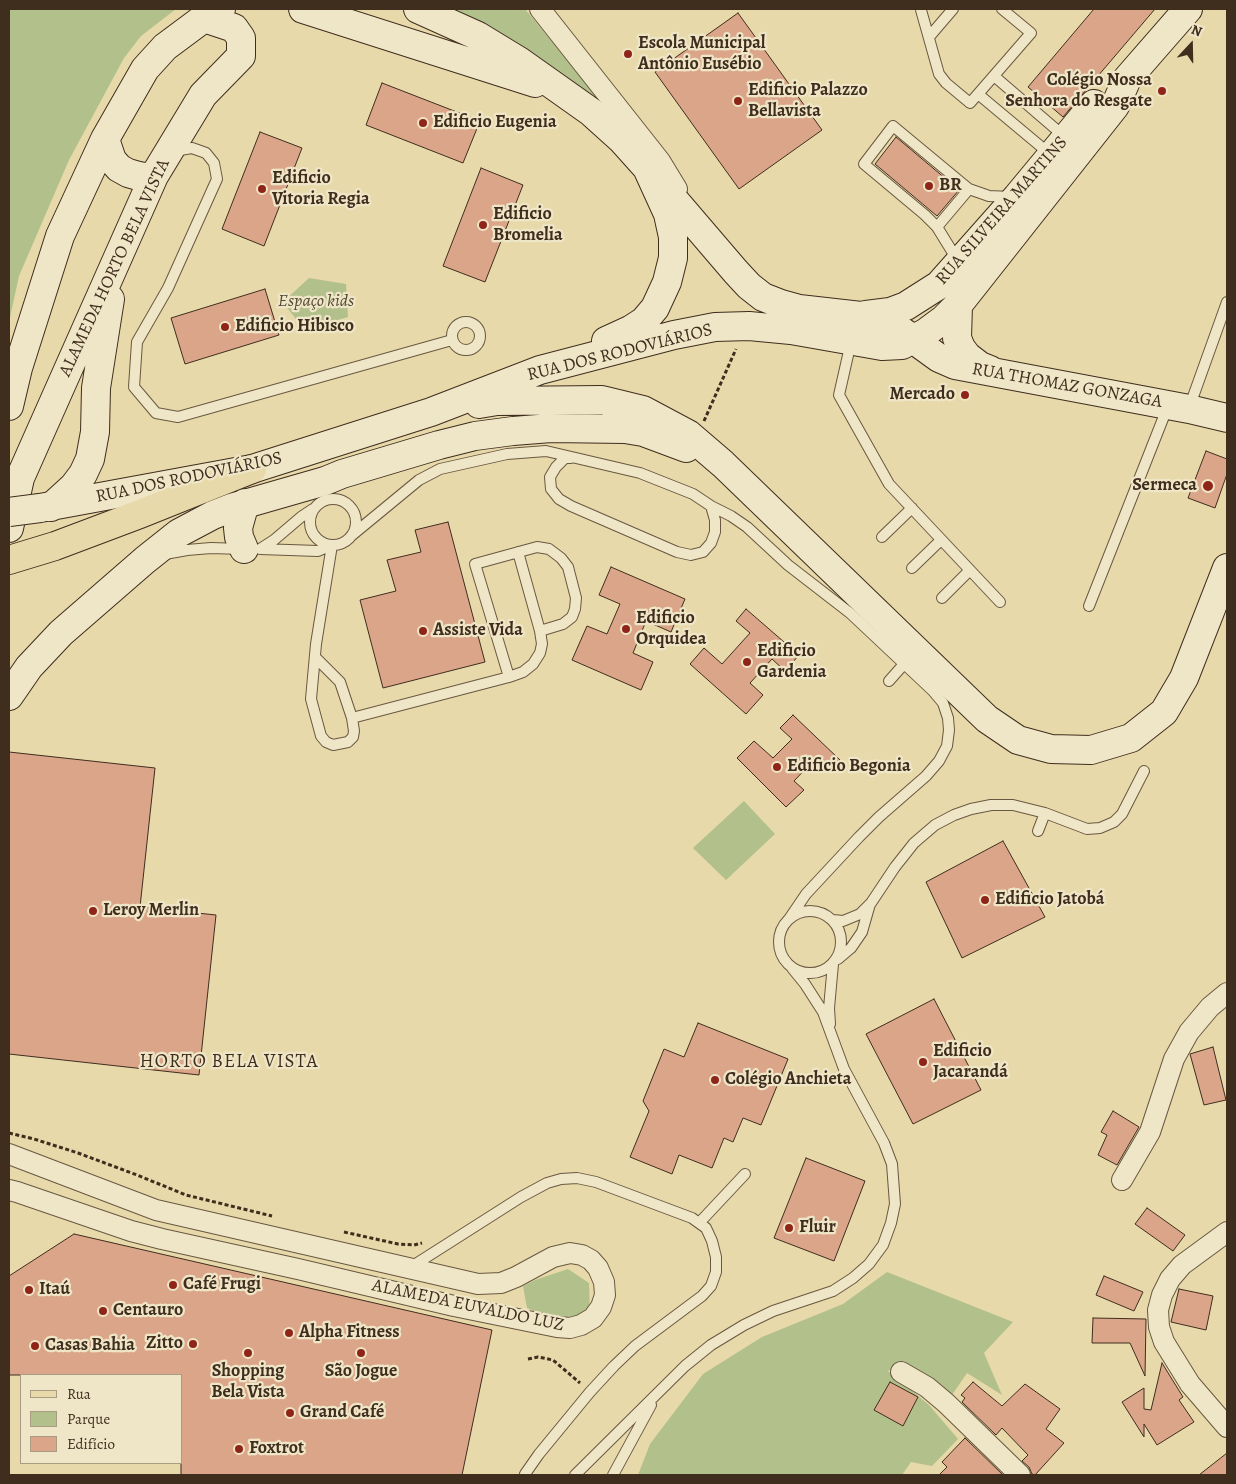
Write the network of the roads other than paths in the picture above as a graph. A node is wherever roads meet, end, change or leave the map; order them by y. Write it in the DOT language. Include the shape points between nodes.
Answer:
graph roads {
  1 [pos="303,9"];
  2 [pos="418,9"];
  3 [pos="540,9"];
  4 [pos="953,9"];
  5 [pos="1002,9"];
  6 [pos="1188,9"];
  7 [pos="921,10"];
  8 [pos="213,13"];
  9 [pos="929,38"];
  10 [pos="994,76"];
  11 [pos="1127,79"];
  12 [pos="565,93"];
  13 [pos="978,94"];
  14 [pos="105,139"];
  15 [pos="1059,146"];
  16 [pos="647,168"];
  17 [pos="154,176"];
  18 [pos="969,188"];
  19 [pos="1017,197"];
  20 [pos="692,220"];
  21 [pos="937,227"];
  22 [pos="115,263"];
  23 [pos="960,263"];
  24 [pos="1227,302"];
  25 [pos="958,305"];
  26 [pos="861,316"];
  27 [pos="452,340"];
  28 [pos="914,340"];
  29 [pos="851,341"];
  30 [pos="540,370"];
  31 [pos="1000,374"];
  32 [pos="9,406"];
  33 [pos="1179,407"];
  34 [pos="431,412"];
  35 [pos="1227,418"];
  36 [pos="368,432"];
  37 [pos="586,460"];
  38 [pos="723,464"];
  39 [pos="252,469"];
  40 [pos="325,481"];
  41 [pos="245,503"];
  42 [pos="711,506"];
  43 [pos="46,507"];
  44 [pos="912,508"];
  45 [pos="314,509"];
  46 [pos="9,512"];
  47 [pos="9,528"];
  48 [pos="351,536"];
  49 [pos="882,537"];
  50 [pos="941,540"];
  51 [pos="332,545"];
  52 [pos="252,549"];
  53 [pos="518,552"];
  54 [pos="9,560"];
  55 [pos="145,560"];
  56 [pos="912,568"];
  57 [pos="1227,568"];
  58 [pos="970,570"];
  59 [pos="942,598"];
  60 [pos="1000,602"];
  61 [pos="1089,606"];
  62 [pos="540,631"];
  63 [pos="315,658"];
  64 [pos="904,664"];
  65 [pos="509,677"];
  66 [pos="888,681"];
  67 [pos="9,696"];
  68 [pos="352,718"];
  69 [pos="1144,771"];
  70 [pos="1045,813"];
  71 [pos="1038,831"];
  72 [pos="871,904"];
  73 [pos="789,919"];
  74 [pos="833,920"];
  75 [pos="834,963"];
  76 [pos="792,968"];
  77 [pos="1227,993"];
  78 [pos="830,1030"];
  79 [pos="9,1154"];
  80 [pos="745,1174"];
  81 [pos="1122,1180"];
  82 [pos="9,1190"];
  83 [pos="700,1222"];
  84 [pos="1227,1232"];
  85 [pos="410,1268"];
  86 [pos="901,1372"];
  87 [pos="656,1395"];
  88 [pos="1224,1422"];
  89 [pos="525,1474"];
  90 [pos="575,1475"];
  91 [pos="613,1475"];
  92 [pos="1020,1475"];
  1 -- 12 [label="main road"];
  2 -- 12 [label="main road" via="478,36"];
  3 -- 20 [label="street" via="660,161"];
  4 -- 9 [label="lane"];
  5 -- 10 [label="lane" via="1031,33"];
  6 -- 11 [label="main road, RUA SILVEIRA MARTINS"];
  7 -- 9 [label="lane"];
  8 -- 14 [label="main road, ALAMEDA HORTO BELA VISTA" via="165,47 145,69"];
  8 -- 17 [label="main road, ALAMEDA HORTO BELA VISTA" via="234,28 241,38 241,56 203,95"];
  9 -- 13 [label="lane" via="939,74 946,83 970,103"];
  10 -- 13 [label="lane"];
  10 -- 15 [label="lane"];
  11 -- 15 [label="main road, RUA SILVEIRA MARTINS" via="1102,94"];
  11 -- 25 [label="main road, RUA SILVEIRA MARTINS" via="1116,106"];
  12 -- 16 [label="main road" via="621,139"];
  13 -- 15 [label="lane"];
  14 -- 17 [label="main road" via="112,160 119,168 142,177"];
  14 -- 32 [label="main road, ALAMEDA HORTO BELA VISTA" via="60,236"];
  15 -- 19 [label="main road, RUA SILVEIRA MARTINS"];
  16 -- 20 [label="main road"];
  16 -- 30 [label="main road" via="668,214 673,237 673,258 667,282 655,308 630,330"];
  17 -- 22 [label="main road, ALAMEDA HORTO BELA VISTA"];
  17 -- 27 [label="lane" via="180,150 192,148 206,153 214,163 217,179 168,288 137,342 134,387 156,413 178,416"];
  18 -- 19 [label="lane" via="989,196"];
  18 -- 21 [label="lane"];
  18 -- 21 [label="lane" via="893,126 864,164"];
  19 -- 23 [label="main road, RUA SILVEIRA MARTINS"];
  20 -- 26 [label="main road" via="736,272 763,297 799,309"];
  21 -- 23 [label="lane"];
  22 -- 43 [label="main road" via="96,388 95,432 90,459 74,486"];
  22 -- 47 [label="main road, ALAMEDA HORTO BELA VISTA" via="20,478"];
  23 -- 26 [label="main road, RUA SILVEIRA MARTINS" via="939,285 906,306"];
  24 -- 33 [label="lane"];
  25 -- 28 [label="main road, RUA SILVEIRA MARTINS"];
  25 -- 31 [label="main road" via="956,330 962,348 980,366"];
  26 -- 28 [label="main road" via="892,324"];
  28 -- 29 [label="main road, RUA DOS RODOVIÁRIOS" via="893,346"];
  28 -- 31 [label="main road, RUA THOMAZ GONZAGA" via="955,365"];
  29 -- 30 [label="main road, RUA DOS RODOVIÁRIOS" via="791,330 715,327"];
  29 -- 44 [label="lane" via="839,395 889,484"];
  30 -- 34 [label="main road, RUA DOS RODOVIÁRIOS"];
  31 -- 33 [label="main road, RUA THOMAZ GONZAGA"];
  33 -- 35 [label="main road, RUA THOMAZ GONZAGA"];
  33 -- 61 [label="lane"];
  34 -- 36 [label="main road, RUA DOS RODOVIÁRIOS"];
  34 -- 38 [label="main road" via="497,401 602,400 643,410 663,420 688,434"];
  36 -- 39 [label="main road, RUA DOS RODOVIÁRIOS"];
  36 -- 40 [label="main road"];
  37 -- 42 [label="lane" via="662,481 693,494"];
  37 -- 42 [label="lane" via="564,458 556,467 550,477 551,489 559,499 677,552 690,555 704,552 712,543 715,520"];
  37 -- 48 [label="lane" via="546,451 507,454 440,469 419,480"];
  38 -- 40 [label="main road" via="643,432 551,428 474,436"];
  38 -- 57 [label="main road" via="987,719 1018,740 1051,749 1091,750 1131,738 1164,712 1184,678"];
  39 -- 43 [label="main road, RUA DOS RODOVIÁRIOS"];
  39 -- 54 [label="main road" via="55,546"];
  40 -- 41 [label="main road"];
  41 -- 52 [label="main road" via="239,518 239,537"];
  41 -- 55 [label="main road" via="179,533"];
  42 -- 64 [label="lane" via="747,527 788,565 850,613"];
  43 -- 46 [label="main road, RUA DOS RODOVIÁRIOS, bridge"];
  44 -- 49 [label="lane"];
  44 -- 50 [label="lane"];
  45 -- 48 [label="lane" via="327,500 343,502 354,513 356,521"];
  45 -- 51 [label="lane" via="311,529 319,541"];
  45 -- 52 [label="lane" via="274,540"];
  48 -- 51 [label="lane"];
  50 -- 56 [label="lane"];
  50 -- 58 [label="lane"];
  51 -- 52 [label="lane" via="318,551"];
  51 -- 63 [label="lane"];
  52 -- 55 [label="lane" via="187,550"];
  53 -- 62 [label="lane"];
  53 -- 62 [label="lane" via="549,549 568,567 576,598 572,617 563,624"];
  53 -- 65 [label="lane" via="475,564"];
  55 -- 67 [label="main road" via="61,633 29,667"];
  58 -- 59 [label="lane"];
  58 -- 60 [label="lane"];
  62 -- 65 [label="lane" via="542,644 533,664"];
  63 -- 68 [label="lane" via="340,682"];
  63 -- 68 [label="lane" via="311,699 321,736 333,745 348,742 353,737"];
  64 -- 66 [label="lane"];
  64 -- 73 [label="lane" via="943,703 948,718 947,746 940,761 878,817 806,894"];
  65 -- 68 [label="lane"];
  69 -- 70 [label="lane" via="1122,814 1100,828 1086,829"];
  70 -- 71 [label="lane"];
  70 -- 72 [label="lane" via="1013,804 992,805 954,814 914,843"];
  72 -- 74 [label="lane" via="853,918"];
  72 -- 75 [label="lane" via="862,932"];
  73 -- 74 [label="lane" via="799,912 811,911"];
  73 -- 76 [label="lane" via="779,938 784,960"];
  74 -- 75 [label="lane" via="842,945"];
  75 -- 76 [label="lane" via="810,974"];
  75 -- 78 [label="lane"];
  76 -- 78 [label="lane" via="823,1012"];
  77 -- 81 [label="street" via="1189,1032 1174,1059 1150,1132"];
  78 -- 87 [label="lane" via="844,1069 892,1164 895,1204 882,1245 869,1264 853,1278 833,1291 773,1311 744,1325 711,1345"];
  79 -- 85 [label="street, ALAMEDA EUVALDO LUZ" via="156,1210"];
  80 -- 83 [label="lane"];
  82 -- 85 [label="street, ALAMEDA EUVALDO LUZ" via="162,1239 557,1327 570,1328 593,1318 605,1295 598,1268 582,1255 570,1253 553,1257 501,1283 478,1284"];
  83 -- 85 [label="lane" via="596,1182 561,1179 521,1197"];
  83 -- 89 [label="lane" via="712,1241 716,1258 711,1286 635,1346 590,1392"];
  84 -- 88 [label="street" via="1182,1265 1170,1279 1158,1310 1164,1342 1190,1384"];
  86 -- 92 [label="street" via="946,1403"];
  87 -- 90 [label="lane"];
  87 -- 91 [label="lane"];
}
